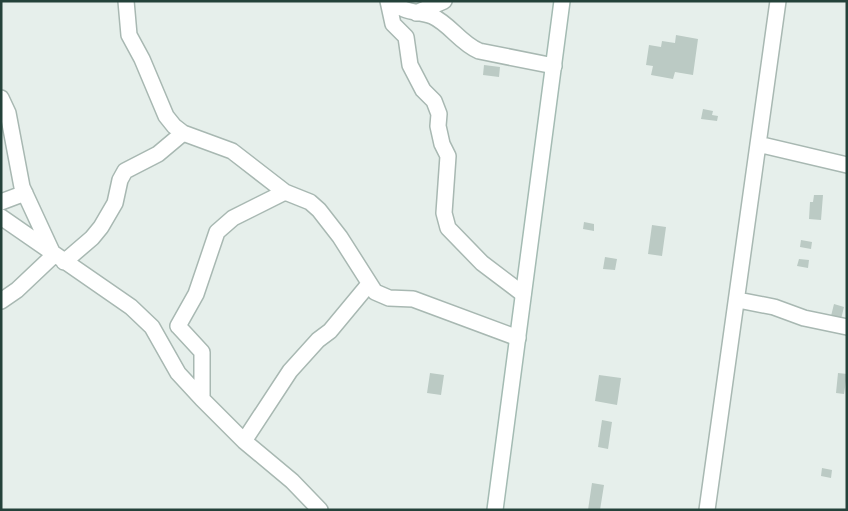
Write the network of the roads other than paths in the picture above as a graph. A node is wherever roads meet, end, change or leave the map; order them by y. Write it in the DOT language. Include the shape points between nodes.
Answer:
graph roads {
  1 [pos="126,1"];
  2 [pos="388,1"];
  3 [pos="392,1"];
  4 [pos="444,1"];
  5 [pos="562,1"];
  6 [pos="778,1"];
  7 [pos="416,13"];
  8 [pos="554,66"];
  9 [pos="1,98"];
  10 [pos="184,133"];
  11 [pos="758,144"];
  12 [pos="847,165"];
  13 [pos="285,192"];
  14 [pos="25,193"];
  15 [pos="1,202"];
  16 [pos="1,217"];
  17 [pos="59,258"];
  18 [pos="369,284"];
  19 [pos="524,294"];
  20 [pos="738,300"];
  21 [pos="1,301"];
  22 [pos="178,326"];
  23 [pos="152,327"];
  24 [pos="847,327"];
  25 [pos="518,338"];
  26 [pos="202,399"];
  27 [pos="244,441"];
  28 [pos="320,510"];
  29 [pos="495,510"];
  30 [pos="707,510"];
  1 -- 10 [label="street" via="129,35 166,116"];
  2 -- 19 [label="street" via="393,24 406,37 410,64 439,114 440,135 448,156 444,213 448,228 482,263"];
  3 -- 7 [label="street" via="406,11"];
  4 -- 7 [label="street"];
  5 -- 8 [label="street"];
  6 -- 11 [label="street"];
  7 -- 8 [label="street" via="432,17 469,47 479,51"];
  8 -- 19 [label="street"];
  9 -- 14 [label="street" via="8,113"];
  10 -- 13 [label="street" via="232,151"];
  10 -- 17 [label="street" via="158,154 125,171 115,203 101,227 92,238"];
  11 -- 12 [label="street"];
  11 -- 20 [label="street"];
  13 -- 18 [label="street" via="310,202 319,210"];
  13 -- 22 [label="street" via="233,218 217,232 196,294"];
  14 -- 15 [label="street"];
  14 -- 17 [label="street"];
  16 -- 17 [label="street"];
  17 -- 21 [label="street"];
  17 -- 23 [label="street" via="131,307"];
  18 -- 25 [label="street" via="383,297 413,299"];
  18 -- 27 [label="street" via="330,331 290,371"];
  19 -- 25 [label="street"];
  20 -- 24 [label="street"];
  20 -- 30 [label="street" via="728,346"];
  22 -- 23 [label="street"];
  22 -- 26 [label="street" via="202,352"];
  23 -- 26 [label="street" via="178,373"];
  25 -- 29 [label="street"];
  26 -- 27 [label="street"];
  27 -- 28 [label="street" via="292,481"];
}
